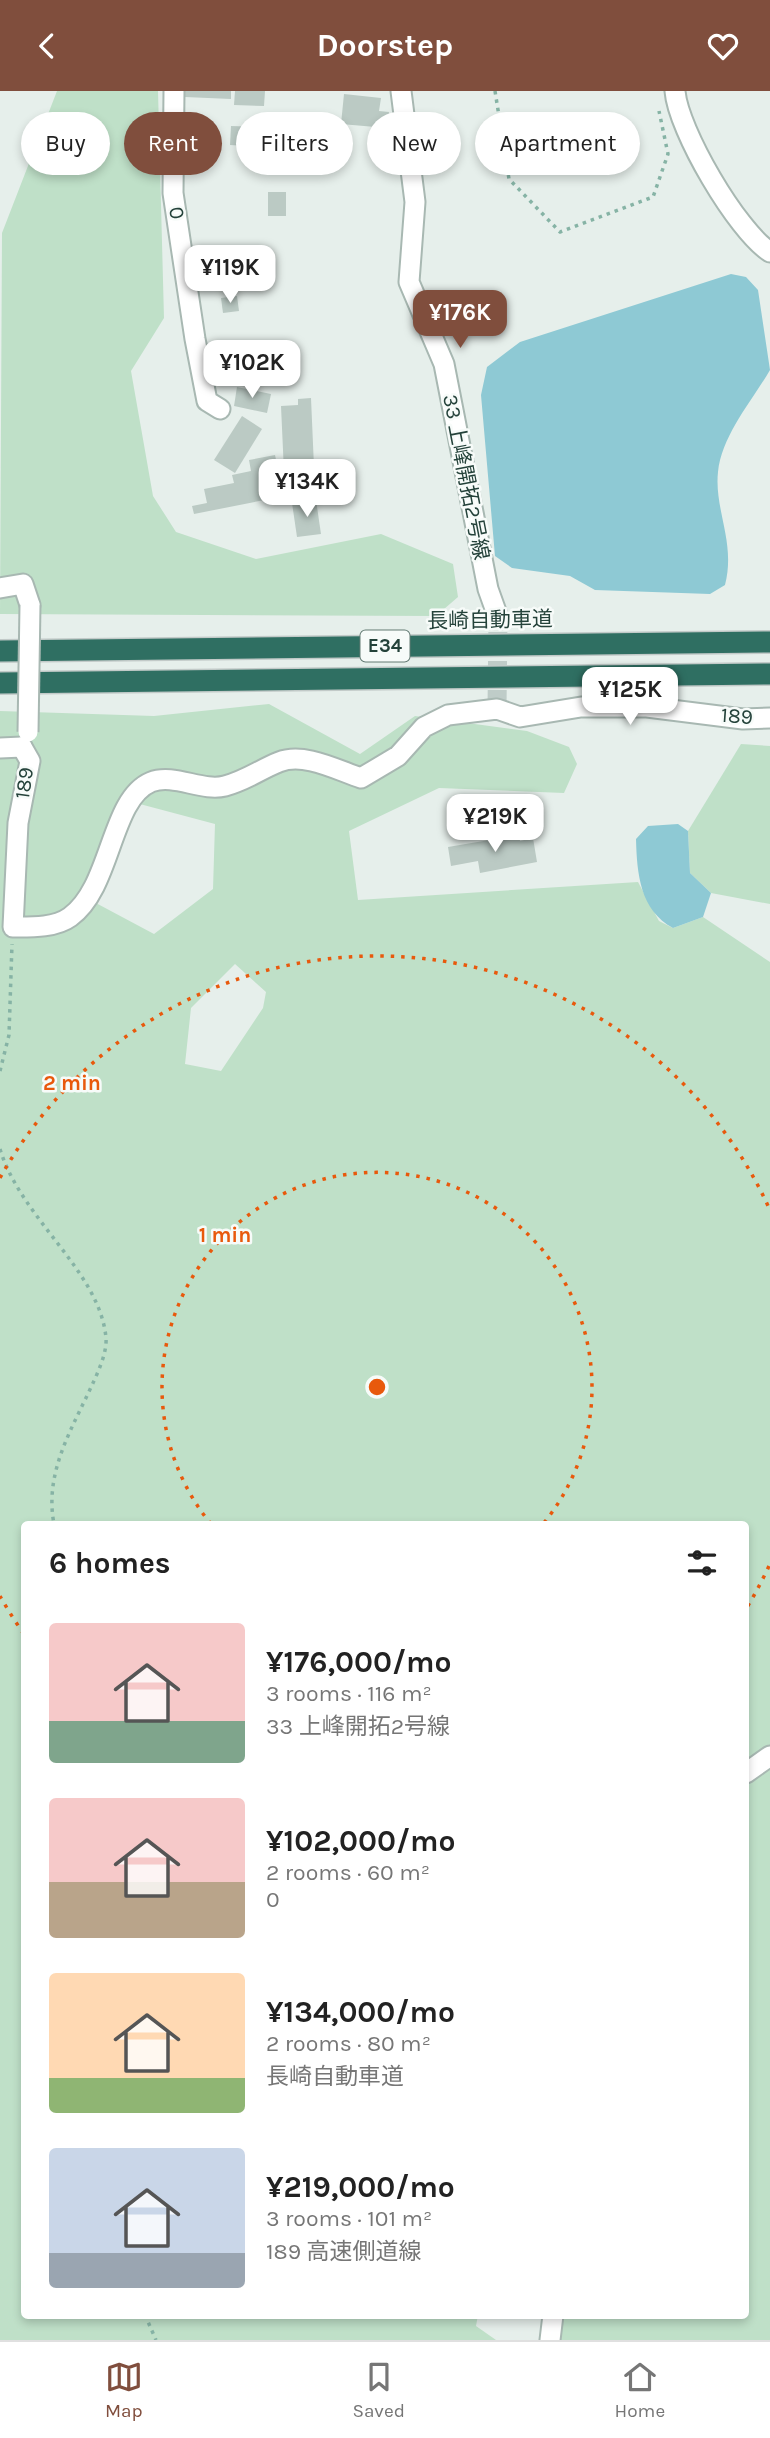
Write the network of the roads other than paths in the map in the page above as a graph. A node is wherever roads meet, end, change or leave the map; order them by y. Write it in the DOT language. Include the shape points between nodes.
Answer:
graph roads {
  1 [pos="174,91"];
  2 [pos="401,91"];
  3 [pos="675,91"];
  4 [pos="770,251"];
  5 [pos="220,409"];
  6 [pos="0,588"];
  7 [pos="498,617"];
  8 [pos="770,642"];
  9 [pos="0,651"];
  10 [pos="770,674"];
  11 [pos="0,683"];
  12 [pos="770,718"];
  13 [pos="25,739"];
  14 [pos="0,748"];
  15 [pos="770,1756"];
  16 [pos="749,1771"];
  17 [pos="553,2319"];
  18 [pos="550,2340"];
  1 -- 5 [label="street, 0" via="173,193 207,401"];
  2 -- 7 [label="street, 33 上峰開拓2号線" via="415,202 409,282 444,364 488,589"];
  3 -- 4 [label="street" via="686,129 733,214 754,241"];
  6 -- 13 [label="street, 189, bridge" via="23,584 30,605"];
  8 -- 9 [label="highway, 長崎自動車道 / E34"];
  10 -- 11 [label="highway, E34"];
  12 -- 13 [label="street, 189" via="647,707 581,707 520,716 497,709 448,715 424,727 398,756 361,778 291,759 219,787 152,782 124,809 101,875 81,906 69,918 54,923 13,927 18,823 30,761"];
  13 -- 14 [label="street, 189"];
  15 -- 16 [label="street"];
  17 -- 18 [label="street"];
}
